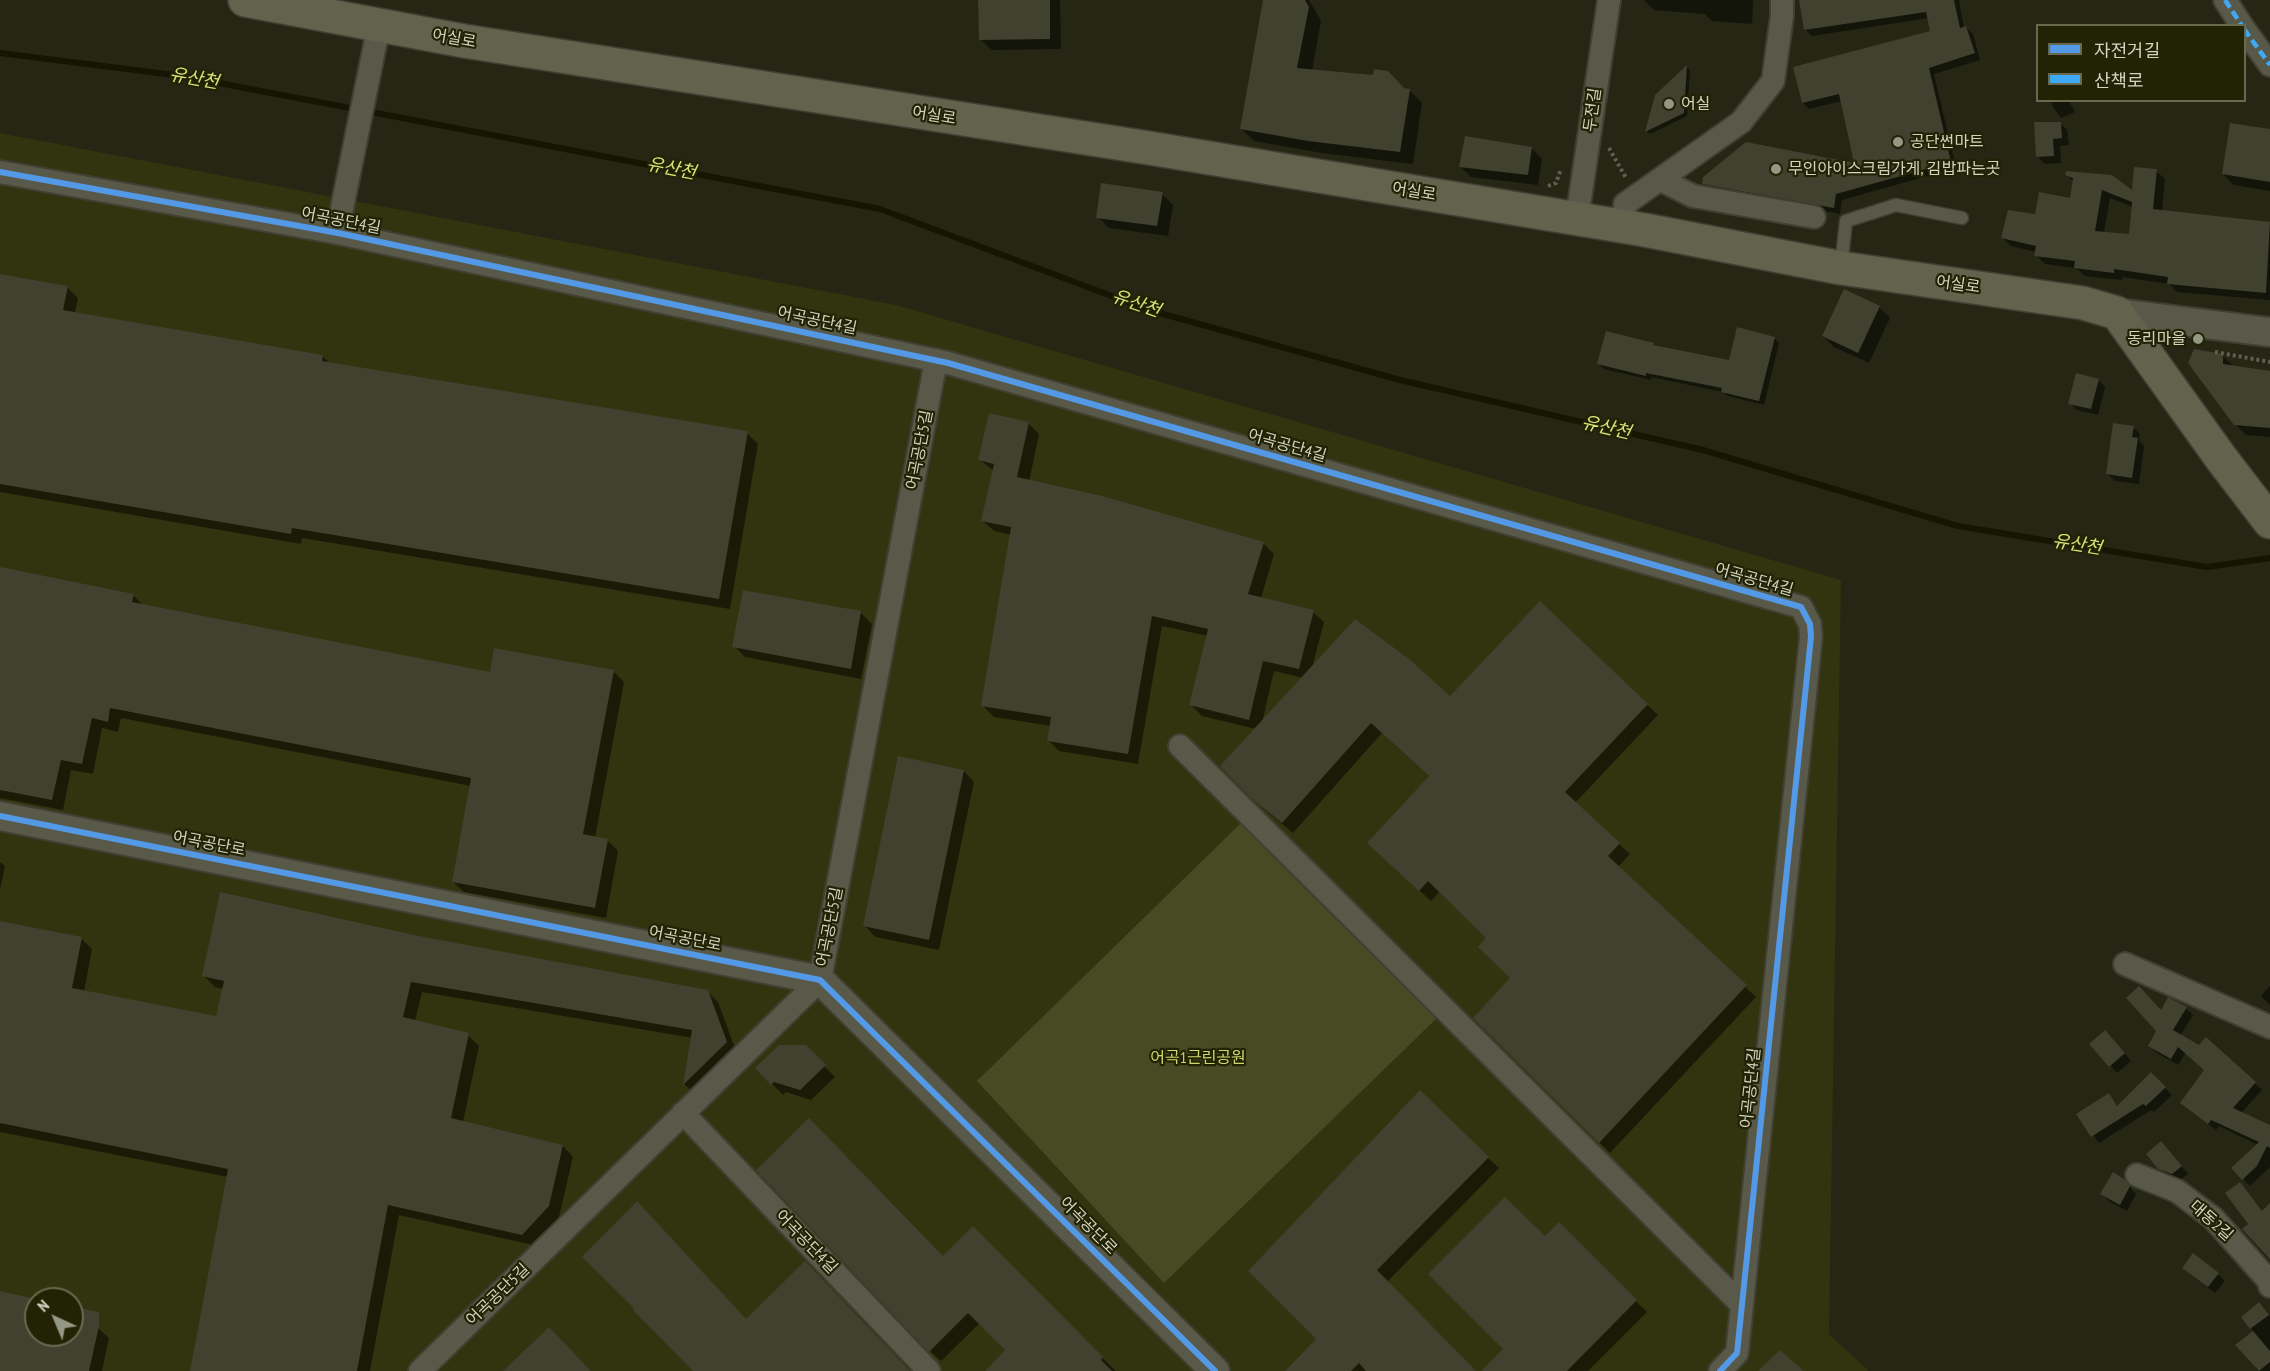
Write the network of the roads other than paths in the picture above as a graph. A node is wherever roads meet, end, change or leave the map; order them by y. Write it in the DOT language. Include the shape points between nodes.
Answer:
graph roads {
  1 [pos="245,0"];
  2 [pos="1610,0"];
  3 [pos="1782,0"];
  4 [pos="2225,0"];
  5 [pos="2241,24"];
  6 [pos="2246,32"];
  7 [pos="376,41"];
  8 [pos="2270,65"];
  9 [pos="0,172"];
  10 [pos="1661,180"];
  11 [pos="1814,217"];
  12 [pos="1962,218"];
  13 [pos="1577,219"];
  14 [pos="1624,227"];
  15 [pos="339,233"];
  16 [pos="1841,268"];
  17 [pos="2117,313"];
  18 [pos="2270,332"];
  19 [pos="936,360"];
  20 [pos="2270,522"];
  21 [pos="1180,746"];
  22 [pos="0,816"];
  23 [pos="2125,964"];
  24 [pos="820,980"];
  25 [pos="2270,1027"];
  26 [pos="683,1113"];
  27 [pos="2137,1175"];
  28 [pos="2270,1286"];
  29 [pos="1742,1305"];
  30 [pos="420,1371"];
  31 [pos="929,1371"];
  32 [pos="1215,1371"];
  33 [pos="1720,1371"];
  1 -- 7 [label="main road, 어실로"];
  2 -- 13 [label="street, 두전길"];
  3 -- 10 [label="street" via="1773,81 1741,122"];
  4 -- 5 [label="street"];
  6 -- 8 [label="street"];
  7 -- 13 [label="main road, 어실로" via="464,41"];
  7 -- 15 [label="street"];
  9 -- 15 [label="street, 어곡공단4길"];
  10 -- 11 [label="street" via="1693,196"];
  10 -- 14 [label="street" via="1626,204"];
  12 -- 16 [label="lane" via="1896,205 1846,221"];
  13 -- 14 [label="main road, 어실로"];
  14 -- 16 [label="main road, 어실로"];
  15 -- 19 [label="street, 어곡공단4길"];
  16 -- 17 [label="main road, 어실로" via="2083,303"];
  17 -- 18 [label="street"];
  17 -- 20 [label="main road"];
  19 -- 24 [label="street, 어곡공단5길"];
  19 -- 29 [label="street, 어곡공단4길" via="1801,607 1812,637"];
  21 -- 29 [label="street"];
  22 -- 24 [label="street, 어곡공단로"];
  23 -- 25 [label="street"];
  24 -- 26 [label="street, 어곡공단5길"];
  24 -- 32 [label="street, 어곡공단로"];
  26 -- 30 [label="street, 어곡공단5길"];
  26 -- 31 [label="street, 어곡공단4길"];
  27 -- 28 [label="street, 대동2길" via="2177,1191 2213,1218"];
  29 -- 33 [label="street, 어곡공단4길" via="1737,1353"];
}
